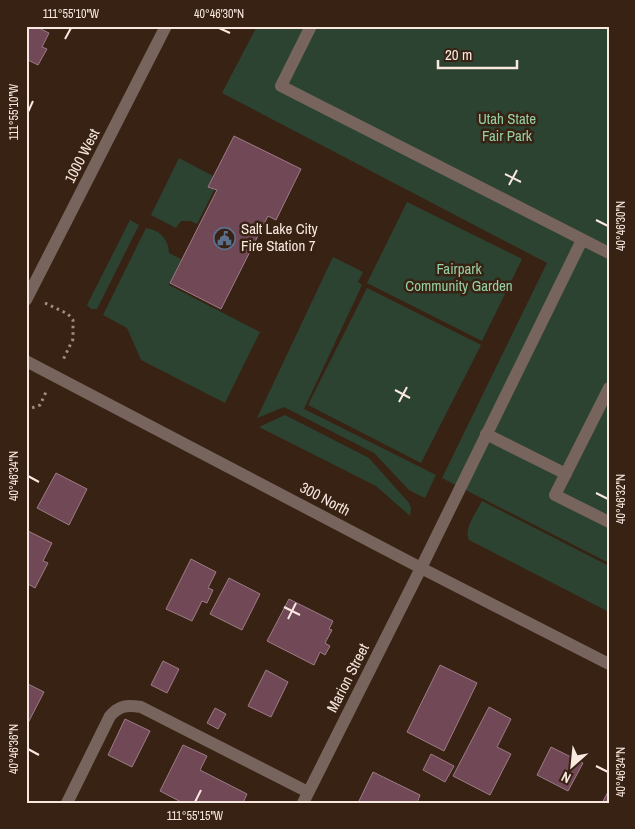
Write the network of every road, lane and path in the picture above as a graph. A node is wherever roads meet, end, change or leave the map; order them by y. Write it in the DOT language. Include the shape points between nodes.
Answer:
graph roads {
  1 [pos="166,26"];
  2 [pos="311,26"];
  3 [pos="582,240"];
  4 [pos="609,253"];
  5 [pos="28,298"];
  6 [pos="73,339"];
  7 [pos="26,361"];
  8 [pos="609,388"];
  9 [pos="486,434"];
  10 [pos="566,474"];
  11 [pos="609,522"];
  12 [pos="422,568"];
  13 [pos="609,664"];
  14 [pos="305,798"];
  15 [pos="67,803"];
  1 -- 5 [label="street, 1000 West"];
  2 -- 3 [label="street" via="281,86"];
  3 -- 4 [label="street"];
  3 -- 9 [label="street, Marion Street"];
  5 -- 6 [label="path" via="68,314 74,324"];
  7 -- 12 [label="street, 300 North"];
  8 -- 10 [label="street"];
  9 -- 10 [label="street"];
  9 -- 12 [label="street, Marion Street"];
  10 -- 11 [label="street" via="555,495"];
  12 -- 13 [label="street, 300 North"];
  12 -- 14 [label="street, Marion Street"];
  14 -- 15 [label="street" via="141,707 129,705 118,708 110,716"];
}
